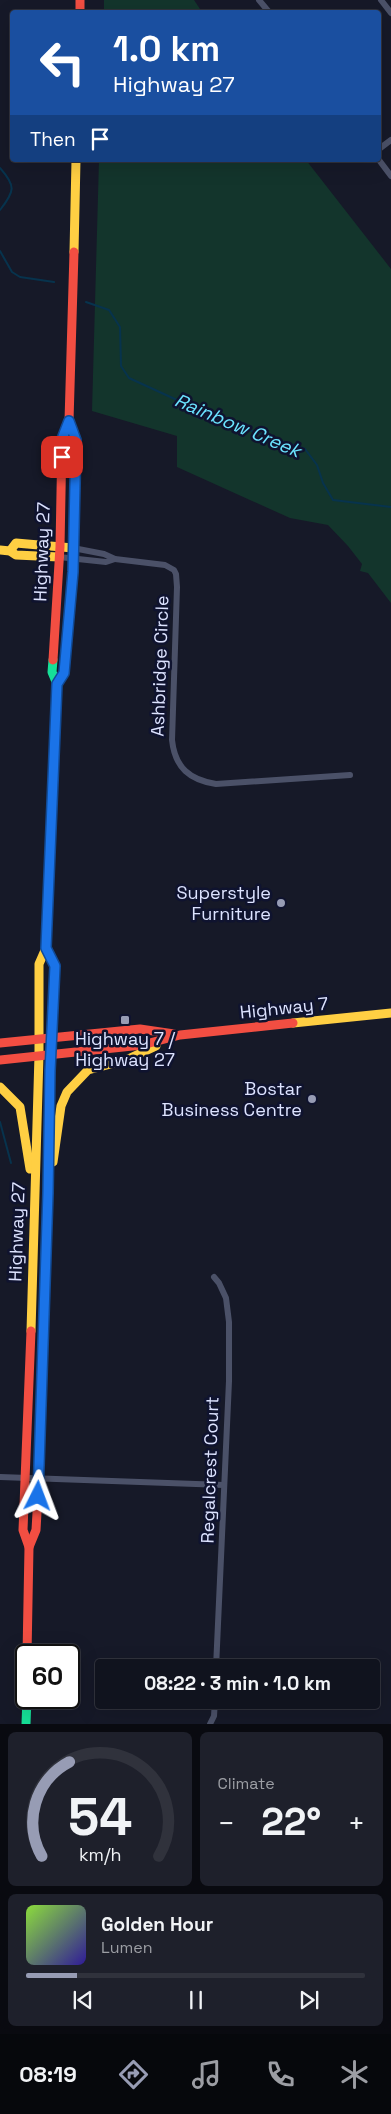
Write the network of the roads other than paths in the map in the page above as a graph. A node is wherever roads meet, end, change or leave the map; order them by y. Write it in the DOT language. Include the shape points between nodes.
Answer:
graph roads {
  1 [pos="381,0"];
  2 [pos="391,13"];
  3 [pos="76,162"];
  4 [pos="380,162"];
  5 [pos="391,176"];
  6 [pos="69,421"];
  7 [pos="60,547"];
  8 [pos="73,548"];
  9 [pos="5,550"];
  10 [pos="59,557"];
  11 [pos="73,558"];
  12 [pos="115,559"];
  13 [pos="57,684"];
  14 [pos="350,775"];
  15 [pos="46,948"];
  16 [pos="391,1013"];
  17 [pos="180,1035"];
  18 [pos="51,1038"];
  19 [pos="39,1039"];
  20 [pos="0,1043"];
  21 [pos="51,1054"];
  22 [pos="39,1055"];
  23 [pos="0,1060"];
  24 [pos="0,1087"];
  25 [pos="34,1193"];
  26 [pos="48,1193"];
  27 [pos="214,1277"];
  28 [pos="0,1478"];
  29 [pos="24,1478"];
  30 [pos="40,1478"];
  31 [pos="224,1485"];
  32 [pos="30,1548"];
  33 [pos="28,1644"];
  34 [pos="216,1659"];
  35 [pos="27,1709"];
  36 [pos="214,1709"];
  37 [pos="26,1724"];
  38 [pos="210,1724"];
  1 -- 2 [label="street"];
  3 -- 6 [label="main road, Highway 27"];
  4 -- 5 [label="street"];
  6 -- 7 [label="main road, Highway 27" via="62,439"];
  6 -- 8 [label="main road, Highway 27" via="76,440"];
  7 -- 8 [label="main road"];
  7 -- 9 [label="main road" via="16,543"];
  7 -- 10 [label="main road, Highway 27"];
  8 -- 11 [label="main road, Highway 27"];
  8 -- 12 [label="street, Ashbridge Circle"];
  9 -- 10 [label="main road" via="16,555"];
  10 -- 11 [label="street, Ashbridge Circle"];
  10 -- 13 [label="main road, Highway 27" via="52,672"];
  11 -- 12 [label="street, Ashbridge Circle" via="106,562"];
  11 -- 13 [label="main road, Highway 27" via="64,673"];
  12 -- 14 [label="street, Ashbridge Circle" via="165,565 176,574 172,740 174,754 186,773 202,782 216,784"];
  13 -- 15 [label="main road, Highway 27"];
  15 -- 18 [label="main road, Highway 27" via="55,966"];
  15 -- 19 [label="main road, Highway 27" via="39,964"];
  16 -- 17 [label="main road, Highway 7"];
  17 -- 18 [label="main road, Highway 7" via="140,1029"];
  17 -- 21 [label="main road, Highway 7" via="142,1045"];
  17 -- 26 [label="main road" via="126,1060 88,1070 67,1092 61,1106"];
  18 -- 19 [label="main road, Highway 7"];
  18 -- 21 [label="main road, Highway 27"];
  19 -- 20 [label="main road, Highway 7"];
  19 -- 22 [label="main road, Highway 27"];
  21 -- 22 [label="main road, Highway 7"];
  21 -- 26 [label="main road, Highway 27"];
  22 -- 23 [label="main road, Highway 7"];
  22 -- 25 [label="main road, Highway 27"];
  24 -- 25 [label="main road" via="20,1107"];
  25 -- 29 [label="main road, Highway 27"];
  26 -- 30 [label="main road, Highway 27"];
  27 -- 31 [label="street, Regalcrest Court" via="226,1298 229,1322"];
  28 -- 29 [label="street"];
  29 -- 30 [label="street"];
  29 -- 32 [label="main road, Highway 27" via="23,1530"];
  30 -- 31 [label="street"];
  30 -- 32 [label="main road, Highway 27" via="36,1530"];
  31 -- 34 [label="street, Regalcrest Court"];
  32 -- 33 [label="main road, Highway 27"];
  35 -- 37 [label="main road"];
  36 -- 38 [label="street"];
}
